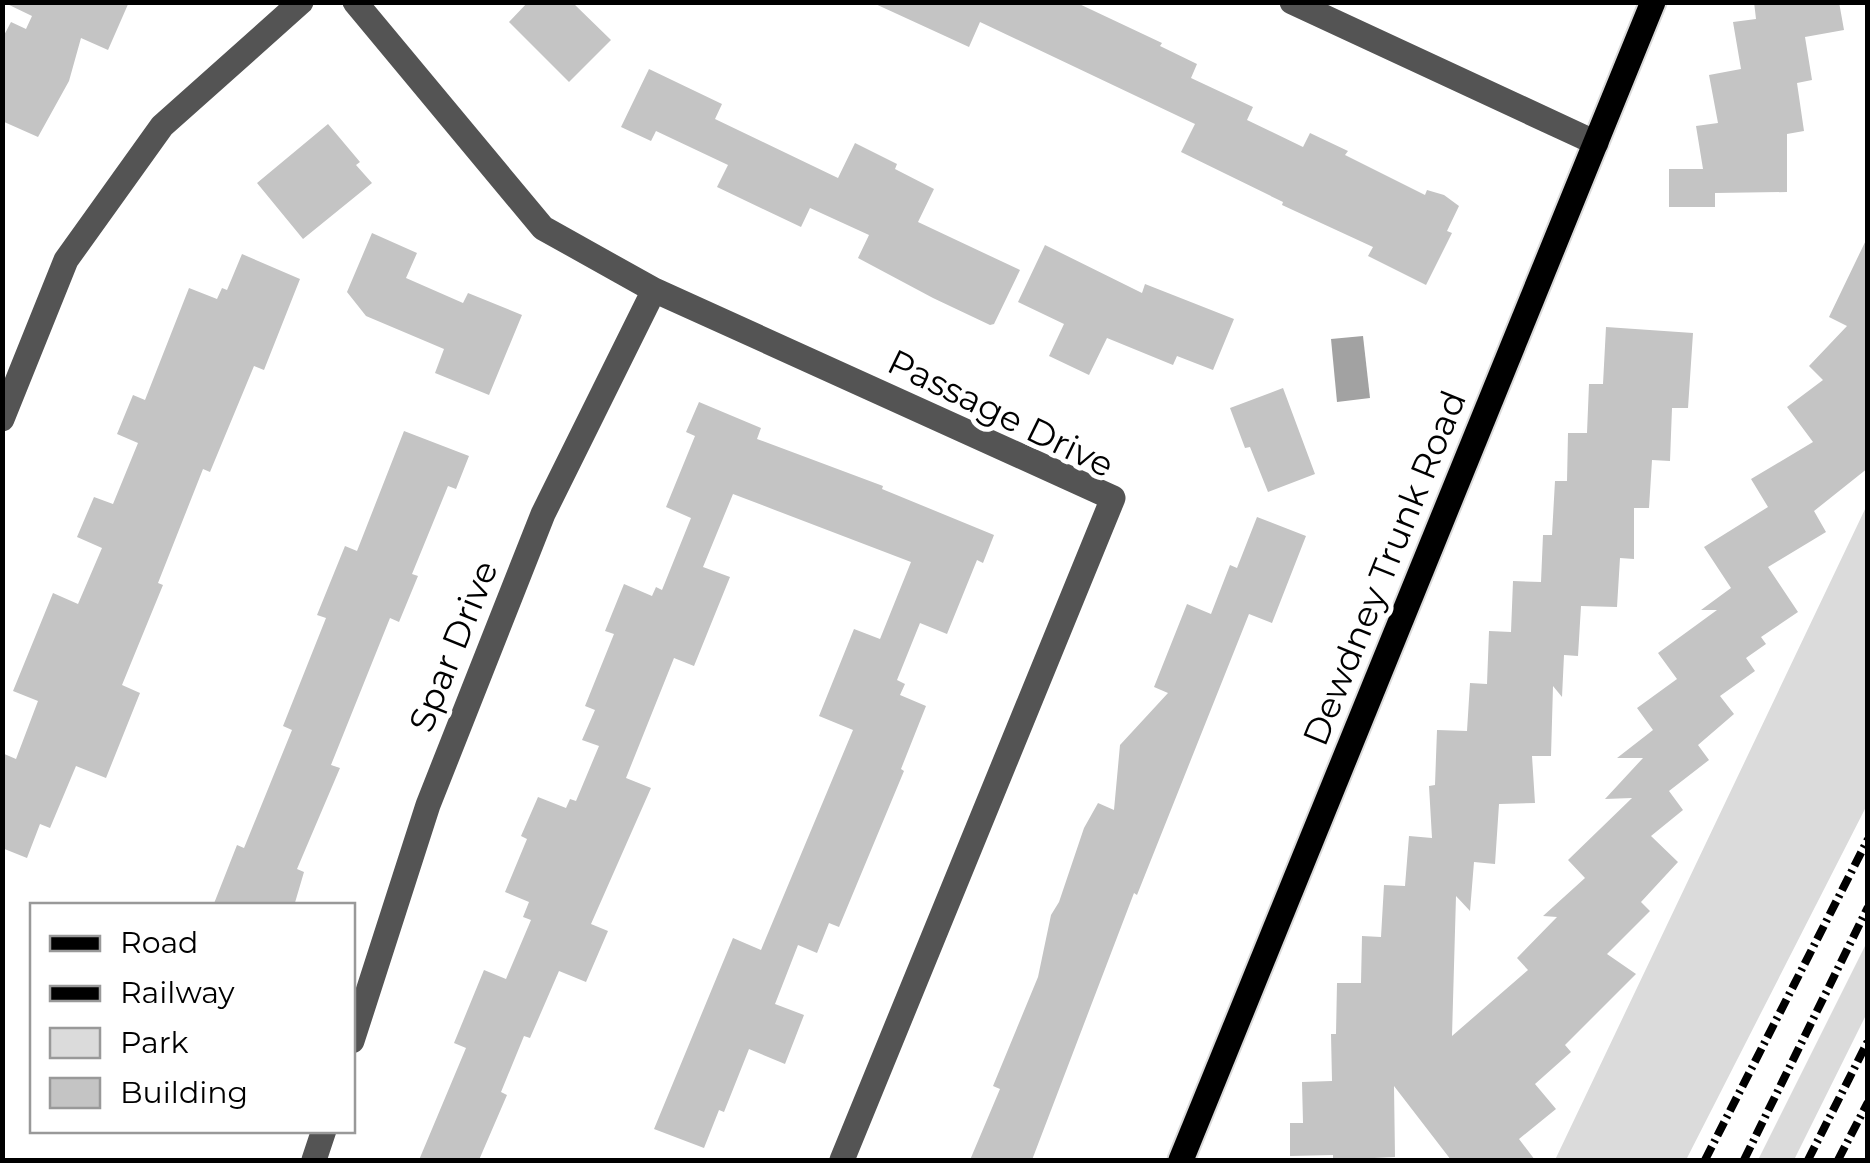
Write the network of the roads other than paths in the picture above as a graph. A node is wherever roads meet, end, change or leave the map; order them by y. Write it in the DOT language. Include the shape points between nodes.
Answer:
graph roads {
  1 [pos="301,2"];
  2 [pos="355,2"];
  3 [pos="1292,2"];
  4 [pos="1654,2"];
  5 [pos="1596,143"];
  6 [pos="654,290"];
  7 [pos="2,420"];
  8 [pos="355,1032"];
  9 [pos="323,1133"];
  10 [pos="314,1160"];
  11 [pos="842,1160"];
  12 [pos="1181,1160"];
  1 -- 7 [label="street" via="162,126 76,245"];
  2 -- 6 [label="street, Passage Drive" via="543,228"];
  3 -- 5 [label="street"];
  4 -- 5 [label="main road, Dewdney Trunk Road"];
  5 -- 12 [label="main road, Dewdney Trunk Road"];
  6 -- 8 [label="street, Spar Drive" via="542,514 428,805"];
  6 -- 11 [label="street, Passage Drive" via="1113,498"];
  9 -- 10 [label="street"];
}
